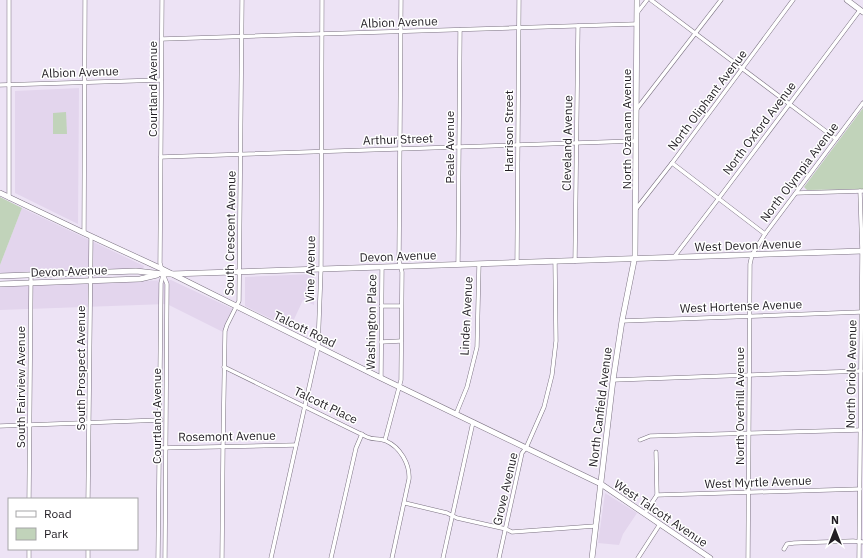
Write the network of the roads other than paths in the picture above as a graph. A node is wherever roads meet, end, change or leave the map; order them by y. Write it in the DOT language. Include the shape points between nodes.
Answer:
graph roads {
  1 [pos="9,0"];
  2 [pos="85,0"];
  3 [pos="162,0"];
  4 [pos="242,0"];
  5 [pos="322,0"];
  6 [pos="401,0"];
  7 [pos="519,0"];
  8 [pos="637,0"];
  9 [pos="647,0"];
  10 [pos="651,0"];
  11 [pos="721,0"];
  12 [pos="793,0"];
  13 [pos="847,0"];
  14 [pos="861,11"];
  15 [pos="636,14"];
  16 [pos="636,24"];
  17 [pos="578,26"];
  18 [pos="518,28"];
  19 [pos="460,30"];
  20 [pos="401,32"];
  21 [pos="322,34"];
  22 [pos="696,34"];
  23 [pos="242,37"];
  24 [pos="162,39"];
  25 [pos="742,69"];
  26 [pos="161,80"];
  27 [pos="85,82"];
  28 [pos="0,85"];
  29 [pos="9,85"];
  30 [pos="863,103"];
  31 [pos="789,104"];
  32 [pos="636,111"];
  33 [pos="836,139"];
  34 [pos="635,141"];
  35 [pos="577,143"];
  36 [pos="518,145"];
  37 [pos="459,147"];
  38 [pos="400,149"];
  39 [pos="321,152"];
  40 [pos="241,155"];
  41 [pos="161,157"];
  42 [pos="672,163"];
  43 [pos="862,191"];
  44 [pos="0,193"];
  45 [pos="796,193"];
  46 [pos="9,198"];
  47 [pos="719,198"];
  48 [pos="635,210"];
  49 [pos="84,233"];
  50 [pos="765,234"];
  51 [pos="91,237"];
  52 [pos="862,251"];
  53 [pos="752,254"];
  54 [pos="674,257"];
  55 [pos="634,259"];
  56 [pos="555,261"];
  57 [pos="576,261"];
  58 [pos="517,262"];
  59 [pos="458,264"];
  60 [pos="479,264"];
  61 [pos="401,266"];
  62 [pos="382,267"];
  63 [pos="320,269"];
  64 [pos="162,271"];
  65 [pos="240,272"];
  66 [pos="90,273"];
  67 [pos="171,274"];
  68 [pos="31,275"];
  69 [pos="0,276"];
  70 [pos="90,281"];
  71 [pos="31,283"];
  72 [pos="0,284"];
  73 [pos="862,290"];
  74 [pos="236,306"];
  75 [pos="381,306"];
  76 [pos="401,306"];
  77 [pos="861,312"];
  78 [pos="750,316"];
  79 [pos="622,321"];
  80 [pos="402,341"];
  81 [pos="381,342"];
  82 [pos="318,347"];
  83 [pos="862,354"];
  84 [pos="224,367"];
  85 [pos="861,371"];
  86 [pos="749,375"];
  87 [pos="381,378"];
  88 [pos="613,380"];
  89 [pos="399,386"];
  90 [pos="305,406"];
  91 [pos="456,414"];
  92 [pos="862,417"];
  93 [pos="159,420"];
  94 [pos="166,420"];
  95 [pos="473,422"];
  96 [pos="89,423"];
  97 [pos="30,425"];
  98 [pos="0,426"];
  99 [pos="860,430"];
  100 [pos="362,434"];
  101 [pos="749,434"];
  102 [pos="385,440"];
  103 [pos="640,440"];
  104 [pos="296,445"];
  105 [pos="223,446"];
  106 [pos="159,448"];
  107 [pos="166,448"];
  108 [pos="526,448"];
  109 [pos="656,452"];
  110 [pos="861,478"];
  111 [pos="601,484"];
  112 [pos="860,489"];
  113 [pos="749,493"];
  114 [pos="656,495"];
  115 [pos="30,498"];
  116 [pos="88,498"];
  117 [pos="405,503"];
  118 [pos="645,513"];
  119 [pos="452,516"];
  120 [pos="660,524"];
  121 [pos="595,526"];
  122 [pos="506,529"];
  123 [pos="861,542"];
  124 [pos="784,549"];
  125 [pos="158,558"];
  126 [pos="164,558"];
  127 [pos="222,558"];
  128 [pos="271,558"];
  129 [pos="331,558"];
  130 [pos="392,558"];
  131 [pos="443,558"];
  132 [pos="499,558"];
  133 [pos="592,558"];
  134 [pos="638,558"];
  135 [pos="710,558"];
  136 [pos="748,558"];
  137 [pos="859,558"];
  1 -- 29 [label="street"];
  2 -- 27 [label="street"];
  3 -- 24 [label="street, Courtland Avenue"];
  4 -- 23 [label="street, South Crescent Avenue"];
  5 -- 21 [label="street, Vine Avenue"];
  6 -- 20 [label="street"];
  7 -- 18 [label="street, Harrison Street"];
  8 -- 15 [label="street, North Ozanam Avenue"];
  9 -- 15 [label="street"];
  10 -- 22 [label="street"];
  11 -- 22 [label="street"];
  12 -- 25 [label="street, North Oliphant Avenue"];
  13 -- 14 [label="street"];
  14 -- 31 [label="street, North Oxford Avenue"];
  15 -- 16 [label="street, North Ozanam Avenue"];
  16 -- 17 [label="street, Albion Avenue"];
  16 -- 32 [label="street, North Ozanam Avenue"];
  17 -- 18 [label="street, Albion Avenue"];
  17 -- 35 [label="street, Cleveland Avenue"];
  18 -- 19 [label="street, Albion Avenue"];
  18 -- 36 [label="street, Harrison Street"];
  19 -- 20 [label="street, Albion Avenue"];
  19 -- 37 [label="street, Peale Avenue"];
  20 -- 21 [label="street, Albion Avenue"];
  20 -- 38 [label="street"];
  21 -- 23 [label="street, Albion Avenue"];
  21 -- 39 [label="street, Vine Avenue"];
  22 -- 25 [label="street"];
  22 -- 32 [label="street"];
  23 -- 24 [label="street, Albion Avenue"];
  23 -- 40 [label="street, South Crescent Avenue"];
  24 -- 26 [label="street, Courtland Avenue"];
  25 -- 31 [label="street"];
  25 -- 42 [label="street, North Oliphant Avenue"];
  26 -- 27 [label="street, Albion Avenue"];
  26 -- 41 [label="street, Courtland Avenue"];
  27 -- 29 [label="street, Albion Avenue"];
  27 -- 49 [label="street"];
  28 -- 29 [label="street, Albion Avenue"];
  29 -- 46 [label="street"];
  30 -- 33 [label="street, North Olympia Avenue"];
  31 -- 33 [label="street"];
  31 -- 47 [label="street, North Oxford Avenue"];
  32 -- 34 [label="street, North Ozanam Avenue"];
  33 -- 45 [label="street, North Olympia Avenue"];
  34 -- 35 [label="street, Arthur Street"];
  34 -- 48 [label="street, North Ozanam Avenue"];
  35 -- 36 [label="street, Arthur Street"];
  35 -- 57 [label="street, Cleveland Avenue"];
  36 -- 37 [label="street, Arthur Street"];
  36 -- 58 [label="street, Harrison Street"];
  37 -- 38 [label="street, Arthur Street"];
  37 -- 59 [label="street, Peale Avenue"];
  38 -- 39 [label="street, Arthur Street"];
  38 -- 61 [label="street"];
  39 -- 40 [label="street, Arthur Street"];
  39 -- 63 [label="street, Vine Avenue"];
  40 -- 41 [label="street, Arthur Street"];
  40 -- 65 [label="street, South Crescent Avenue"];
  41 -- 64 [label="street, Courtland Avenue"];
  42 -- 47 [label="street"];
  42 -- 48 [label="street, North Oliphant Avenue"];
  43 -- 45 [label="street"];
  43 -- 52 [label="street, North Oriole Avenue"];
  44 -- 46 [label="street"];
  45 -- 50 [label="street, North Olympia Avenue"];
  46 -- 49 [label="street"];
  47 -- 50 [label="street"];
  47 -- 54 [label="street, North Oxford Avenue"];
  48 -- 55 [label="street, North Ozanam Avenue"];
  49 -- 51 [label="street"];
  50 -- 53 [label="street, North Olympia Avenue"];
  51 -- 64 [label="street"];
  51 -- 66 [label="street, South Prospect Avenue"];
  52 -- 53 [label="street, West Devon Avenue"];
  52 -- 73 [label="street, North Oriole Avenue"];
  53 -- 54 [label="street, West Devon Avenue"];
  53 -- 78 [label="street, North Overhill Avenue"];
  54 -- 55 [label="street, West Devon Avenue"];
  55 -- 57 [label="street, Devon Avenue"];
  55 -- 79 [label="street, North Canfield Avenue"];
  56 -- 57 [label="street, Devon Avenue"];
  56 -- 58 [label="street, Devon Avenue"];
  56 -- 108 [label="street, Grove Avenue" via="556,341 552,375 544,407"];
  58 -- 60 [label="street, Devon Avenue"];
  59 -- 60 [label="street, Devon Avenue"];
  59 -- 61 [label="street, Devon Avenue"];
  60 -- 91 [label="street, Linden Avenue" via="477,347 467,387"];
  61 -- 62 [label="street, Devon Avenue"];
  61 -- 76 [label="street"];
  62 -- 63 [label="street, Devon Avenue"];
  62 -- 75 [label="street, Washington Place"];
  63 -- 65 [label="street, Devon Avenue"];
  63 -- 82 [label="street, Vine Avenue"];
  64 -- 66 [label="street, Devon Avenue"];
  64 -- 67 [label="street, Devon Avenue"];
  64 -- 70 [label="street, Devon Avenue" via="140,279"];
  64 -- 93 [label="street, Courtland Avenue"];
  64 -- 94 [label="street, Courtland Avenue" via="167,284"];
  65 -- 67 [label="street, Devon Avenue"];
  65 -- 74 [label="street, South Crescent Avenue" via="239,301"];
  66 -- 68 [label="street, Devon Avenue"];
  66 -- 70 [label="street, South Prospect Avenue"];
  67 -- 74 [label="street, Talcott Road"];
  68 -- 69 [label="street, Devon Avenue"];
  68 -- 71 [label="street, South Fairview Avenue"];
  70 -- 71 [label="street, Devon Avenue"];
  70 -- 96 [label="street, South Prospect Avenue"];
  71 -- 72 [label="street, Devon Avenue"];
  71 -- 97 [label="street, South Fairview Avenue"];
  73 -- 77 [label="street, North Oriole Avenue"];
  74 -- 82 [label="street, Talcott Road"];
  74 -- 84 [label="street, South Crescent Avenue" via="226,328"];
  75 -- 76 [label="street"];
  75 -- 81 [label="street, Washington Place"];
  76 -- 80 [label="street"];
  77 -- 78 [label="street, West Hortense Avenue"];
  77 -- 83 [label="street, North Oriole Avenue"];
  78 -- 79 [label="street, West Hortense Avenue"];
  78 -- 86 [label="street, North Overhill Avenue"];
  79 -- 88 [label="street, North Canfield Avenue"];
  80 -- 81 [label="street"];
  80 -- 89 [label="street"];
  81 -- 87 [label="street, Washington Place"];
  82 -- 87 [label="street, Talcott Road"];
  82 -- 90 [label="street, Vine Avenue"];
  83 -- 85 [label="street, North Oriole Avenue"];
  84 -- 90 [label="street, Talcott Place"];
  84 -- 105 [label="street, South Crescent Avenue"];
  85 -- 86 [label="street"];
  85 -- 92 [label="street, North Oriole Avenue"];
  86 -- 88 [label="street"];
  86 -- 101 [label="street, North Overhill Avenue"];
  87 -- 89 [label="street, Talcott Road"];
  88 -- 111 [label="street, North Canfield Avenue"];
  89 -- 91 [label="street, Talcott Road"];
  89 -- 102 [label="street"];
  90 -- 100 [label="street, Talcott Place"];
  90 -- 104 [label="street, Vine Avenue"];
  91 -- 95 [label="street, Talcott Road"];
  92 -- 99 [label="street, North Oriole Avenue"];
  93 -- 94 [label="street, Rosemont Avenue"];
  93 -- 96 [label="street, Rosemont Avenue"];
  93 -- 106 [label="street, Courtland Avenue"];
  94 -- 107 [label="street, Courtland Avenue"];
  95 -- 108 [label="street, Talcott Road"];
  95 -- 119 [label="street"];
  96 -- 97 [label="street, Rosemont Avenue"];
  96 -- 116 [label="street, South Prospect Avenue"];
  97 -- 98 [label="street, Rosemont Avenue"];
  97 -- 115 [label="street, South Fairview Avenue"];
  99 -- 101 [label="street"];
  99 -- 110 [label="street, North Oriole Avenue"];
  100 -- 102 [label="street, Talcott Place"];
  100 -- 129 [label="street" via="356,448"];
  101 -- 103 [label="street" via="650,436"];
  101 -- 113 [label="street, North Overhill Avenue"];
  102 -- 117 [label="street, Talcott Place" via="402,455 409,470"];
  104 -- 105 [label="street, Rosemont Avenue"];
  104 -- 128 [label="street, Vine Avenue"];
  105 -- 107 [label="street, Rosemont Avenue"];
  105 -- 127 [label="street, South Crescent Avenue"];
  106 -- 107 [label="street, Rosemont Avenue"];
  106 -- 125 [label="street, Courtland Avenue"];
  107 -- 126 [label="street, Courtland Avenue"];
  108 -- 111 [label="street, Talcott Road"];
  108 -- 122 [label="street, Grove Avenue" via="522,453"];
  109 -- 114 [label="street"];
  110 -- 112 [label="street, North Oriole Avenue"];
  111 -- 118 [label="street, West Talcott Avenue"];
  111 -- 121 [label="street, North Canfield Avenue"];
  112 -- 113 [label="street, West Myrtle Avenue"];
  112 -- 123 [label="street, North Oriole Avenue"];
  113 -- 114 [label="street, West Myrtle Avenue"];
  113 -- 136 [label="street, North Overhill Avenue"];
  114 -- 118 [label="street"];
  117 -- 119 [label="street"];
  117 -- 130 [label="street"];
  118 -- 120 [label="street, West Talcott Avenue"];
  119 -- 122 [label="street"];
  119 -- 131 [label="street"];
  120 -- 134 [label="street"];
  120 -- 135 [label="street, West Talcott Avenue"];
  121 -- 122 [label="street" via="512,532"];
  121 -- 133 [label="street, North Canfield Avenue"];
  122 -- 132 [label="street, Grove Avenue"];
  123 -- 124 [label="street" via="790,544"];
  123 -- 137 [label="street, North Oriole Avenue"];
}
